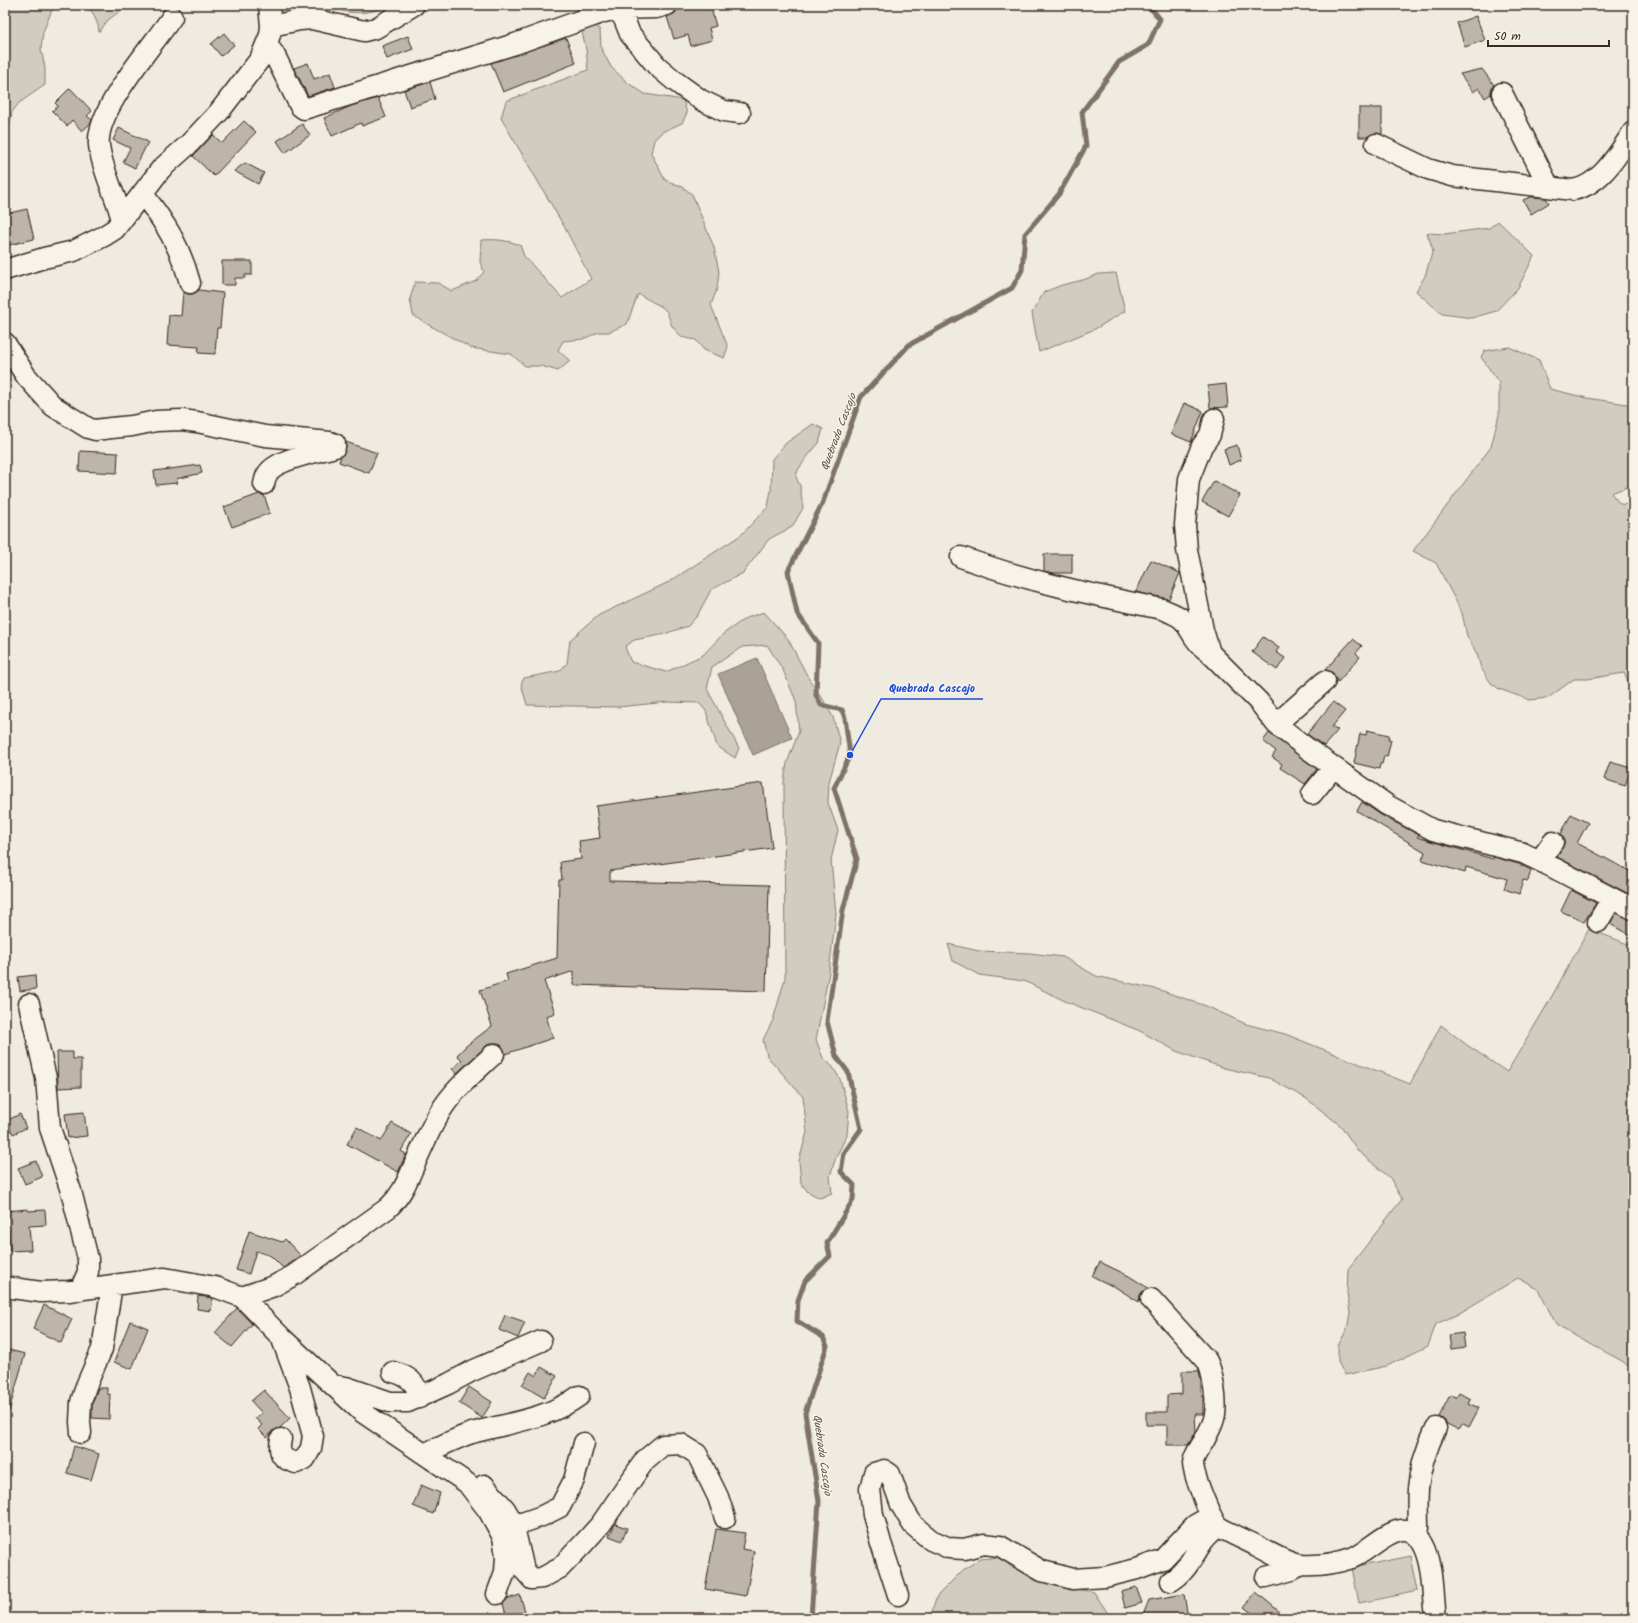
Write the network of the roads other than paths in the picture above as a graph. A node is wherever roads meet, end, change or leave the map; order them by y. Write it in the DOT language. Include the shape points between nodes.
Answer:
graph roads {
  1 [pos="269,5"];
  2 [pos="414,5"];
  3 [pos="667,5"];
  4 [pos="617,9"];
  5 [pos="172,17"];
  6 [pos="269,35"];
  7 [pos="1502,92"];
  8 [pos="740,113"];
  9 [pos="1633,132"];
  10 [pos="1376,144"];
  11 [pos="1549,187"];
  12 [pos="143,194"];
  13 [pos="122,220"];
  14 [pos="5,270"];
  15 [pos="190,282"];
  16 [pos="5,343"];
  17 [pos="1214,419"];
  18 [pos="264,484"];
  19 [pos="961,557"];
  20 [pos="1210,653"];
  21 [pos="1325,681"];
  22 [pos="1276,724"];
  23 [pos="1333,768"];
  24 [pos="1312,794"];
  25 [pos="1553,842"];
  26 [pos="1540,860"];
  27 [pos="1612,898"];
  28 [pos="1633,909"];
  29 [pos="1598,922"];
  30 [pos="29,1004"];
  31 [pos="494,1054"];
  32 [pos="112,1285"];
  33 [pos="5,1287"];
  34 [pos="80,1290"];
  35 [pos="242,1297"];
  36 [pos="1151,1300"];
  37 [pos="282,1338"];
  38 [pos="541,1341"];
  39 [pos="393,1372"];
  40 [pos="332,1385"];
  41 [pos="579,1396"];
  42 [pos="419,1398"];
  43 [pos="1436,1428"];
  44 [pos="81,1433"];
  45 [pos="281,1439"];
  46 [pos="584,1443"];
  47 [pos="431,1459"];
  48 [pos="725,1518"];
  49 [pos="1214,1521"];
  50 [pos="513,1523"];
  51 [pos="1416,1534"];
  52 [pos="1300,1565"];
  53 [pos="1266,1577"];
  54 [pos="1171,1582"];
  55 [pos="496,1594"];
  56 [pos="898,1595"];
  57 [pos="1436,1618"];
  1 -- 6 [label="street"];
  2 -- 6 [label="street" via="376,28 364,31 312,19 300,20"];
  3 -- 4 [label="street" via="656,8"];
  4 -- 6 [label="street" via="508,46 304,108 300,106 274,54"];
  4 -- 8 [label="street" via="630,34 657,66 701,100 724,111"];
  5 -- 13 [label="street" via="115,96 100,130 102,163"];
  6 -- 12 [label="street" via="260,59 219,112 189,144 160,169"];
  7 -- 11 [label="street"];
  9 -- 11 [label="street" via="1617,155 1593,182 1584,188 1573,190"];
  10 -- 11 [label="street" via="1428,169 1452,176"];
  12 -- 13 [label="street"];
  12 -- 15 [label="street" via="163,220 178,246"];
  13 -- 14 [label="street" via="104,236 74,250"];
  16 -- 18 [label="street" via="26,376 53,406 88,428 95,430 182,420 265,436 335,444 335,447 305,454 274,467 267,474"];
  17 -- 20 [label="street" via="1210,435 1199,452 1188,479 1185,525 1187,550"];
  19 -- 20 [label="street" via="1054,586 1162,609 1183,620 1192,636"];
  20 -- 22 [label="street" via="1259,702"];
  21 -- 22 [label="street"];
  22 -- 23 [label="street"];
  23 -- 24 [label="street"];
  23 -- 26 [label="street" via="1387,805 1433,830 1500,846"];
  25 -- 26 [label="street"];
  26 -- 27 [label="street"];
  27 -- 28 [label="street"];
  27 -- 29 [label="street"];
  30 -- 34 [label="street" via="46,1078 50,1128 71,1191 88,1259 88,1272"];
  31 -- 35 [label="street" via="456,1090 441,1111 397,1200 294,1275 274,1286"];
  32 -- 34 [label="street"];
  32 -- 35 [label="street" via="173,1279 215,1287"];
  32 -- 44 [label="street" via="102,1349 82,1402"];
  33 -- 34 [label="street" via="41,1292"];
  35 -- 37 [label="street"];
  36 -- 49 [label="street" via="1207,1361 1212,1370 1215,1413 1193,1463 1194,1474"];
  37 -- 40 [label="street"];
  37 -- 45 [label="street" via="300,1388 313,1436 311,1448 305,1459 296,1463 282,1456 279,1449"];
  38 -- 42 [label="street" via="472,1371"];
  39 -- 42 [label="street" via="412,1381 418,1389"];
  40 -- 42 [label="street" via="346,1387 390,1402 408,1402"];
  40 -- 47 [label="street" via="362,1412"];
  41 -- 47 [label="street" via="552,1411 470,1434"];
  43 -- 51 [label="street" via="1422,1464"];
  46 -- 50 [label="street" via="574,1480 560,1507 542,1516"];
  47 -- 50 [label="street" via="454,1460 471,1470"];
  47 -- 55 [label="street" via="467,1483 488,1510 503,1537 506,1556 504,1572"];
  48 -- 50 [label="street" via="718,1497 697,1454 681,1444 663,1445 645,1460 601,1524 560,1568 542,1578 532,1579 524,1570"];
  49 -- 52 [label="street" via="1273,1554"];
  49 -- 54 [label="street" via="1189,1563"];
  49 -- 56 [label="street" via="1195,1525 1163,1559 1105,1577 1073,1579 1042,1571 1000,1546 984,1544 964,1549 950,1548 930,1540 913,1525 901,1505 890,1474 884,1470 874,1473 870,1489 873,1514"];
  51 -- 52 [label="street" via="1401,1529 1351,1558"];
  51 -- 57 [label="street" via="1424,1544 1429,1563"];
  52 -- 53 [label="street" via="1292,1570"];
}
